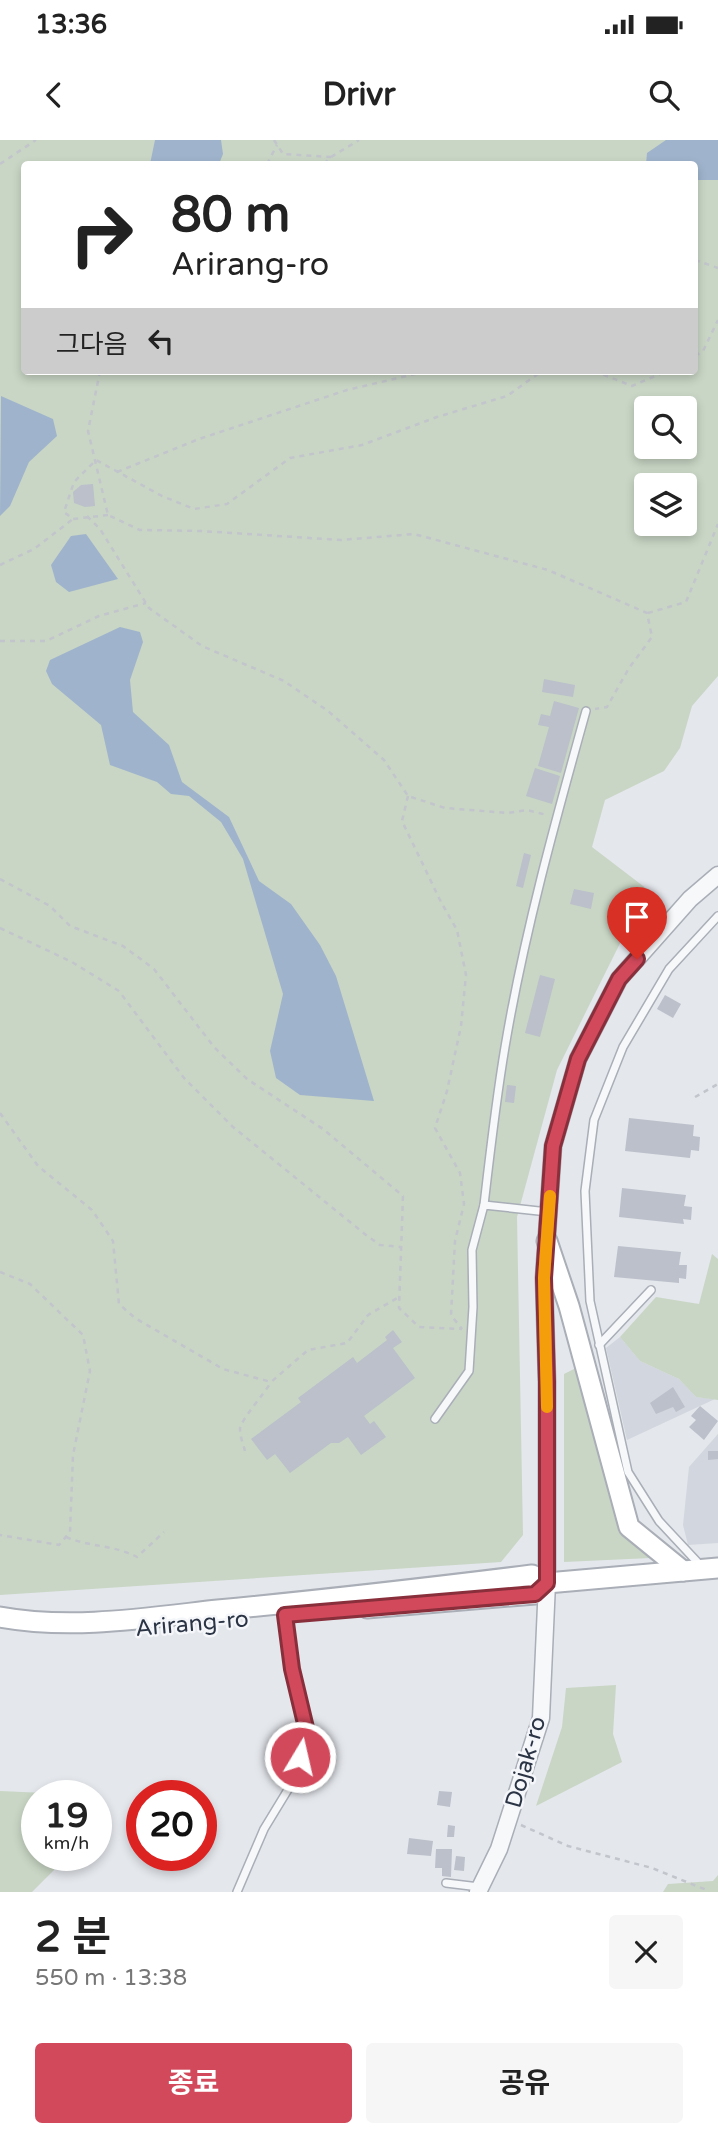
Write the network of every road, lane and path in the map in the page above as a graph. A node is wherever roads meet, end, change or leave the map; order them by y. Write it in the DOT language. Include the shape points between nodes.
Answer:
graph roads {
  1 [pos="36,140"];
  2 [pos="274,140"];
  3 [pos="359,140"];
  4 [pos="277,145"];
  5 [pos="331,157"];
  6 [pos="269,161"];
  7 [pos="327,161"];
  8 [pos="0,164"];
  9 [pos="698,261"];
  10 [pos="718,268"];
  11 [pos="718,320"];
  12 [pos="698,354"];
  13 [pos="99,375"];
  14 [pos="411,375"];
  15 [pos="536,375"];
  16 [pos="604,375"];
  17 [pos="658,375"];
  18 [pos="96,460"];
  19 [pos="117,472"];
  20 [pos="108,515"];
  21 [pos="87,516"];
  22 [pos="74,519"];
  23 [pos="718,524"];
  24 [pos="0,565"];
  25 [pos="146,603"];
  26 [pos="647,613"];
  27 [pos="0,641"];
  28 [pos="586,711"];
  29 [pos="408,796"];
  30 [pos="557,817"];
  31 [pos="718,876"];
  32 [pos="0,879"];
  33 [pos="718,916"];
  34 [pos="0,928"];
  35 [pos="718,1084"];
  36 [pos="695,1097"];
  37 [pos="0,1113"];
  38 [pos="484,1205"];
  39 [pos="549,1212"];
  40 [pos="547,1241"];
  41 [pos="400,1247"];
  42 [pos="0,1272"];
  43 [pos="651,1290"];
  44 [pos="399,1297"];
  45 [pos="599,1345"];
  46 [pos="271,1382"];
  47 [pos="435,1419"];
  48 [pos="244,1451"];
  49 [pos="164,1532"];
  50 [pos="0,1535"];
  51 [pos="66,1537"];
  52 [pos="711,1568"];
  53 [pos="683,1571"];
  54 [pos="547,1583"];
  55 [pos="285,1615"];
  56 [pos="0,1618"];
  57 [pos="0,1629"];
  58 [pos="508,1819"];
  59 [pos="446,1883"];
  60 [pos="479,1890"];
  61 [pos="709,1891"];
  62 [pos="237,1892"];
  1 -- 8 [label="path"];
  2 -- 4 [label="path"];
  3 -- 5 [label="path"];
  4 -- 5 [label="path" via="284,154"];
  4 -- 6 [label="path"];
  5 -- 7 [label="path"];
  9 -- 10 [label="path"];
  11 -- 12 [label="path"];
  13 -- 18 [label="path" via="88,431"];
  14 -- 19 [label="path" via="347,390 199,439"];
  15 -- 19 [label="path" via="507,396 362,445 290,458 227,504 194,509"];
  16 -- 17 [label="path" via="632,386"];
  18 -- 19 [label="path"];
  18 -- 20 [label="path"];
  18 -- 22 [label="path" via="69,492 64,512"];
  20 -- 21 [label="path"];
  20 -- 26 [label="path" via="140,530 341,540 414,534 548,570"];
  21 -- 22 [label="path"];
  21 -- 25 [label="path"];
  22 -- 24 [label="path" via="34,549"];
  23 -- 26 [label="path" via="686,601"];
  25 -- 27 [label="path" via="99,616 46,641"];
  25 -- 29 [label="path" via="202,646 284,681 328,711 384,760"];
  26 -- 28 [label="path" via="652,637 607,707"];
  28 -- 30 [label="lane"];
  29 -- 30 [label="path" via="445,807 508,813 527,810"];
  29 -- 44 [label="path" via="402,821 457,930 466,975 458,1039 435,1128 460,1173 464,1204 455,1241 451,1315 462,1329 419,1327 399,1308"];
  30 -- 38 [label="lane" via="505,1045"];
  31 -- 39 [label="street, Dojak-ro" via="690,899 619,979 578,1059 553,1146"];
  32 -- 41 [label="path" via="50,906 70,926 123,946 154,969 214,1047 247,1079 323,1129 387,1180 403,1196"];
  33 -- 45 [label="lane" via="669,969 624,1047 594,1120 585,1191 590,1301"];
  34 -- 41 [label="path" via="72,962 119,991 184,1078 233,1127 373,1240"];
  35 -- 36 [label="path"];
  37 -- 46 [label="path" via="38,1166 92,1210 113,1241 120,1304 135,1318 223,1369"];
  38 -- 39 [label="lane"];
  38 -- 47 [label="lane" via="472,1250 469,1371"];
  39 -- 40 [label="street, Dojak-ro"];
  40 -- 53 [label="main road" via="629,1527"];
  40 -- 54 [label="street, Dojak-ro"];
  41 -- 44 [label="path"];
  42 -- 51 [label="path" via="30,1284 83,1335 89,1371 73,1455 70,1532"];
  43 -- 45 [label="lane"];
  44 -- 46 [label="path" via="368,1315 347,1343 308,1350"];
  45 -- 52 [label="lane" via="628,1472 659,1521"];
  46 -- 48 [label="path" via="242,1421"];
  49 -- 51 [label="path" via="137,1557"];
  50 -- 51 [label="path" via="59,1545"];
  52 -- 53 [label="main road, Arirang-ro"];
  53 -- 54 [label="main road, Arirang-ro"];
  54 -- 55 [label="main road, Arirang-ro" via="535,1594"];
  54 -- 56 [label="main road, Arirang-ro" via="532,1575 93,1623"];
  54 -- 58 [label="street, Dojak-ro" via="541,1718"];
  55 -- 57 [label="main road, Arirang-ro" via="91,1632"];
  55 -- 62 [label="lane" via="307,1732 292,1783 264,1829"];
  58 -- 60 [label="street, Dojak-ro"];
  58 -- 61 [label="path" via="568,1846 652,1868"];
  59 -- 60 [label="lane"];
}
